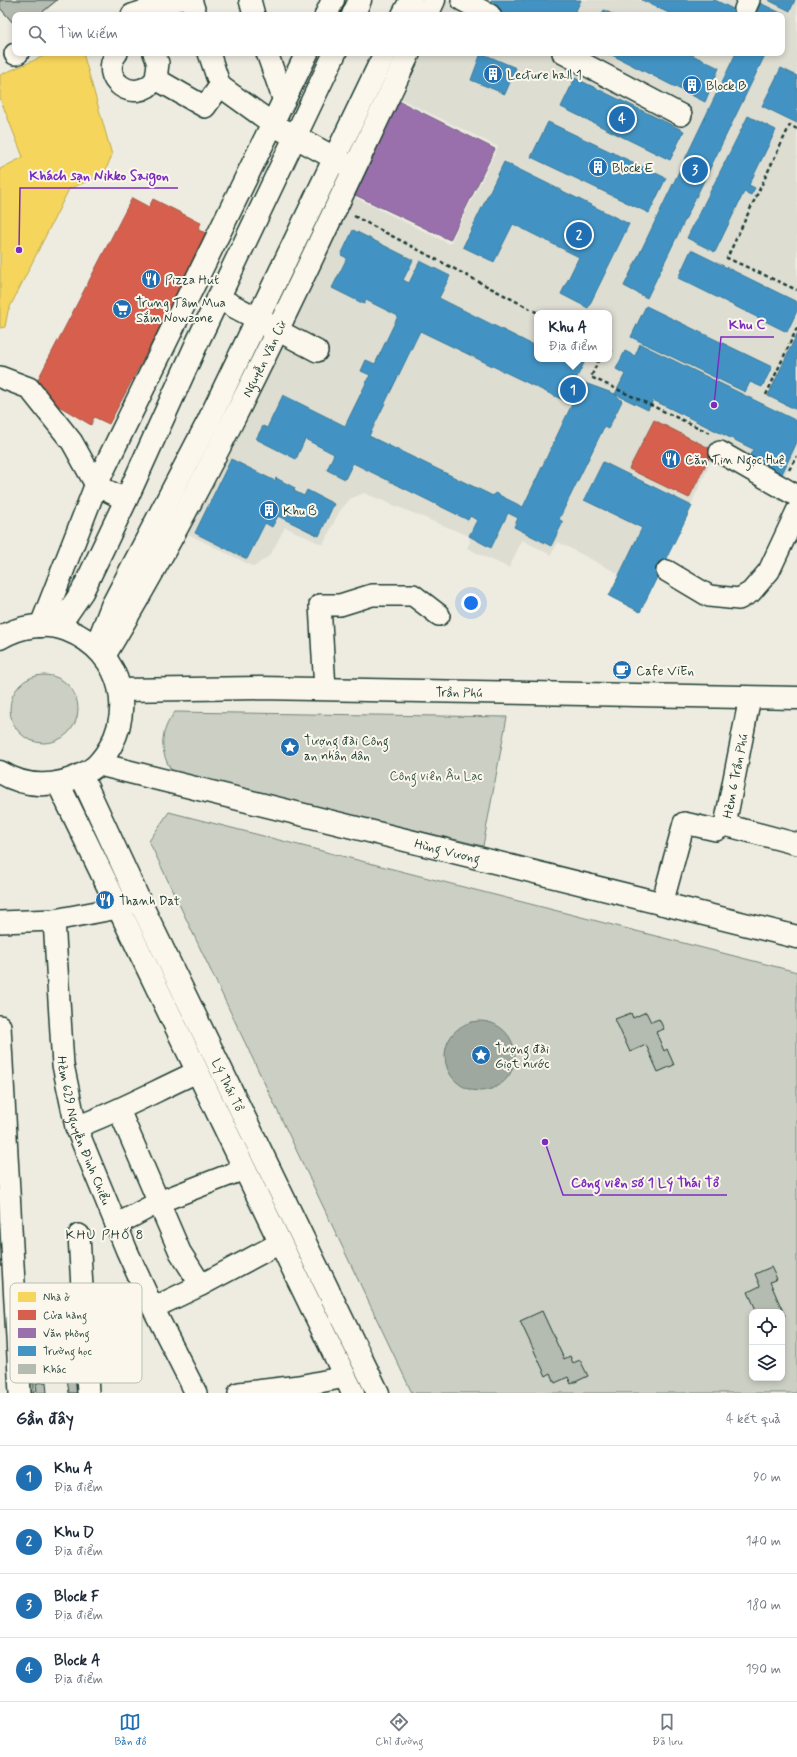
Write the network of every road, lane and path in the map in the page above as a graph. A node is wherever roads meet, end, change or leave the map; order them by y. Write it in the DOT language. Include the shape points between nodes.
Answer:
graph roads {
  1 [pos="177,0"];
  2 [pos="190,0"];
  3 [pos="250,0"];
  4 [pos="333,0"];
  5 [pos="360,0"];
  6 [pos="411,0"];
  7 [pos="434,0"];
  8 [pos="462,0"];
  9 [pos="141,12"];
  10 [pos="195,12"];
  11 [pos="253,12"];
  12 [pos="327,12"];
  13 [pos="354,12"];
  14 [pos="405,12"];
  15 [pos="428,12"];
  16 [pos="484,12"];
  17 [pos="116,56"];
  18 [pos="155,56"];
  19 [pos="210,56"];
  20 [pos="268,56"];
  21 [pos="306,56"];
  22 [pos="334,56"];
  23 [pos="384,56"];
  24 [pos="408,56"];
  25 [pos="569,56"];
  26 [pos="156,79"];
  27 [pos="220,86"];
  28 [pos="284,101"];
  29 [pos="681,115"];
  30 [pos="273,124"];
  31 [pos="797,129"];
  32 [pos="295,136"];
  33 [pos="336,158"];
  34 [pos="354,168"];
  35 [pos="336,207"];
  36 [pos="797,290"];
  37 [pos="218,298"];
  38 [pos="534,311"];
  39 [pos="258,319"];
  40 [pos="797,328"];
  41 [pos="172,330"];
  42 [pos="277,330"];
  43 [pos="197,343"];
  44 [pos="317,351"];
  45 [pos="598,362"];
  46 [pos="0,377"];
  47 [pos="766,395"];
  48 [pos="719,444"];
  49 [pos="797,456"];
  50 [pos="782,467"];
  51 [pos="96,484"];
  52 [pos="797,496"];
  53 [pos="126,500"];
  54 [pos="797,511"];
  55 [pos="667,571"];
  56 [pos="439,615"];
  57 [pos="49,627"];
  58 [pos="0,636"];
  59 [pos="100,652"];
  60 [pos="326,689"];
  61 [pos="120,690"];
  62 [pos="750,697"];
  63 [pos="797,698"];
  64 [pos="89,770"];
  65 [pos="0,772"];
  66 [pos="58,784"];
  67 [pos="725,825"];
  68 [pos="797,844"];
  69 [pos="138,898"];
  70 [pos="662,904"];
  71 [pos="118,908"];
  72 [pos="54,920"];
  73 [pos="0,922"];
  74 [pos="797,937"];
  75 [pos="0,1026"];
  76 [pos="197,1072"];
  77 [pos="119,1110"];
  78 [pos="76,1127"];
  79 [pos="244,1169"];
  80 [pos="4,1178"];
  81 [pos="159,1202"];
  82 [pos="116,1225"];
  83 [pos="79,1235"];
  84 [pos="280,1243"];
  85 [pos="12,1283"];
  86 [pos="82,1283"];
  87 [pos="142,1283"];
  88 [pos="142,1283"];
  89 [pos="201,1285"];
  90 [pos="153,1308"];
  91 [pos="351,1336"];
  92 [pos="330,1346"];
  93 [pos="19,1383"];
  94 [pos="87,1383"];
  95 [pos="349,1385"];
  96 [pos="263,1391"];
  97 [pos="20,1393"];
  98 [pos="88,1393"];
  99 [pos="196,1393"];
  100 [pos="239,1393"];
  101 [pos="378,1393"];
  1 -- 9 [label="street"];
  2 -- 10 [label="street"];
  3 -- 11 [label="street"];
  4 -- 12 [label="main road"];
  5 -- 13 [label="main road"];
  6 -- 14 [label="main road"];
  7 -- 15 [label="main road"];
  8 -- 16 [label="street"];
  17 -- 26 [label="street" via="112,73 120,86 128,90 144,90"];
  18 -- 26 [label="street" via="158,63"];
  19 -- 27 [label="street"];
  20 -- 28 [label="street"];
  21 -- 28 [label="main road"];
  22 -- 32 [label="main road"];
  23 -- 33 [label="main road, Nguyễn Văn Cừ"];
  24 -- 34 [label="main road, Nguyễn Văn Cừ"];
  25 -- 29 [label="street"];
  26 -- 27 [label="street" via="206,107"];
  27 -- 30 [label="street"];
  28 -- 30 [label="main road"];
  30 -- 32 [label="main road"];
  30 -- 41 [label="main road"];
  31 -- 36 [label="path" via="790,125 727,258"];
  32 -- 33 [label="main road"];
  32 -- 37 [label="main road"];
  33 -- 34 [label="main road"];
  33 -- 39 [label="main road, Nguyễn Văn Cừ"];
  34 -- 35 [label="main road, Nguyễn Văn Cừ"];
  35 -- 38 [label="path"];
  35 -- 42 [label="main road, Nguyễn Văn Cừ"];
  37 -- 39 [label="main road"];
  37 -- 43 [label="main road"];
  39 -- 42 [label="main road"];
  39 -- 59 [label="main road, Nguyễn Văn Cừ" via="208,422 112,606"];
  40 -- 47 [label="path"];
  41 -- 43 [label="main road"];
  41 -- 51 [label="main road"];
  42 -- 44 [label="street"];
  42 -- 59 [label="main road, Nguyễn Văn Cừ" via="221,446 130,614"];
  43 -- 53 [label="main road"];
  45 -- 48 [label="path" via="591,377"];
  46 -- 51 [label="street" via="29,388 72,442"];
  48 -- 52 [label="street"];
  49 -- 50 [label="path" via="789,470"];
  51 -- 53 [label="street"];
  51 -- 57 [label="main road"];
  53 -- 57 [label="main road" via="82,592"];
  54 -- 55 [label="street" via="769,571 751,592 738,599 709,596"];
  56 -- 60 [label="street" via="413,595 372,595 340,605 320,605"];
  57 -- 58 [label="main road" via="14,631"];
  57 -- 59 [label="main road" via="75,634"];
  59 -- 61 [label="main road" via="111,667"];
  60 -- 61 [label="main road, Trần Phú"];
  60 -- 62 [label="main road, Trần Phú"];
  61 -- 64 [label="main road" via="122,705 116,734 110,748"];
  62 -- 63 [label="main road, Trần Phú"];
  62 -- 67 [label="street, Hẻm 6 Trần Phú"];
  64 -- 66 [label="main road"];
  64 -- 69 [label="main road, Lý Thái Tổ"];
  64 -- 70 [label="main road, Hùng Vương"];
  65 -- 66 [label="main road" via="25,783"];
  66 -- 71 [label="main road, Lý Thái Tổ"];
  67 -- 68 [label="street"];
  67 -- 70 [label="street, Hẻm 6 Trần Phú" via="716,830 684,823"];
  69 -- 71 [label="street"];
  69 -- 91 [label="main road, Lý Thái Tổ"];
  70 -- 74 [label="main road, Hùng Vương"];
  71 -- 72 [label="street"];
  71 -- 76 [label="main road, Lý Thái Tổ"];
  72 -- 73 [label="street"];
  72 -- 78 [label="street, Hẻm 629 Nguyễn Ðình Chiểu" via="63,1065"];
  75 -- 80 [label="street"];
  76 -- 77 [label="street"];
  76 -- 79 [label="main road, Lý Thái Tổ"];
  77 -- 78 [label="street"];
  77 -- 81 [label="street"];
  78 -- 82 [label="street, Hẻm 629 Nguyễn Ðình Chiểu"];
  79 -- 81 [label="street"];
  79 -- 84 [label="main road, Lý Thái Tổ"];
  80 -- 85 [label="street"];
  81 -- 82 [label="street"];
  81 -- 89 [label="street" via="180,1252"];
  82 -- 88 [label="street, Hẻm 629 Nguyễn Ðình Chiểu"];
  83 -- 86 [label="street"];
  84 -- 89 [label="street"];
  84 -- 92 [label="main road, Lý Thái Tổ"];
  87 -- 90 [label="street, Hẻm 629 Nguyễn Ðình Chiểu"];
  89 -- 90 [label="street"];
  90 -- 99 [label="street, Hẻm 629 Nguyễn Ðình Chiểu"];
  91 -- 92 [label="street"];
  91 -- 101 [label="main road, Lý Thái Tổ"];
  92 -- 95 [label="main road, Lý Thái Tổ"];
  93 -- 97 [label="street"];
  94 -- 98 [label="street"];
  95 -- 96 [label="street" via="299,1386"];
  96 -- 100 [label="street"];
}
